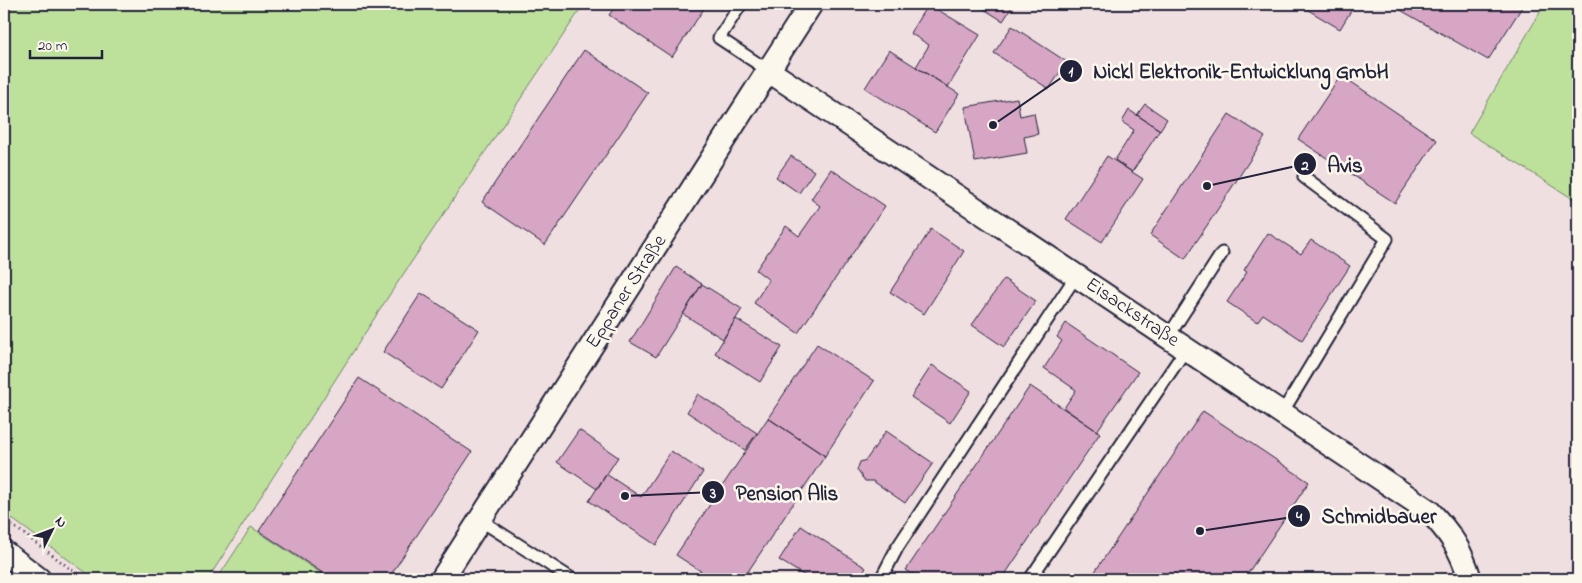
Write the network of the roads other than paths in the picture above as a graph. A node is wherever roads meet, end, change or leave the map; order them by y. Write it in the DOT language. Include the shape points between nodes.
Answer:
graph roads {
  1 [pos="741,4"];
  2 [pos="811,4"];
  3 [pos="769,71"];
  4 [pos="1304,177"];
  5 [pos="1222,253"];
  6 [pos="1076,276"];
  7 [pos="1177,343"];
  8 [pos="1282,414"];
  9 [pos="480,520"];
  10 [pos="4,552"];
  11 [pos="40,579"];
  12 [pos="442,579"];
  13 [pos="572,579"];
  14 [pos="880,579"];
  15 [pos="1030,579"];
  16 [pos="1470,579"];
  1 -- 3 [label="lane" via="719,38"];
  2 -- 3 [label="street, Eppaner Straße"];
  3 -- 6 [label="street, Eisackstraße"];
  3 -- 9 [label="street, Eppaner Straße"];
  4 -- 8 [label="lane" via="1387,239"];
  5 -- 7 [label="lane"];
  6 -- 7 [label="street, Eisackstraße"];
  6 -- 14 [label="lane" via="897,548"];
  7 -- 8 [label="street, Eisackstraße"];
  7 -- 15 [label="lane"];
  8 -- 16 [label="street, Eisackstraße" via="1429,511 1448,531"];
  9 -- 12 [label="street, Eppaner Straße"];
  9 -- 13 [label="lane"];
  10 -- 11 [label="street"];
}
